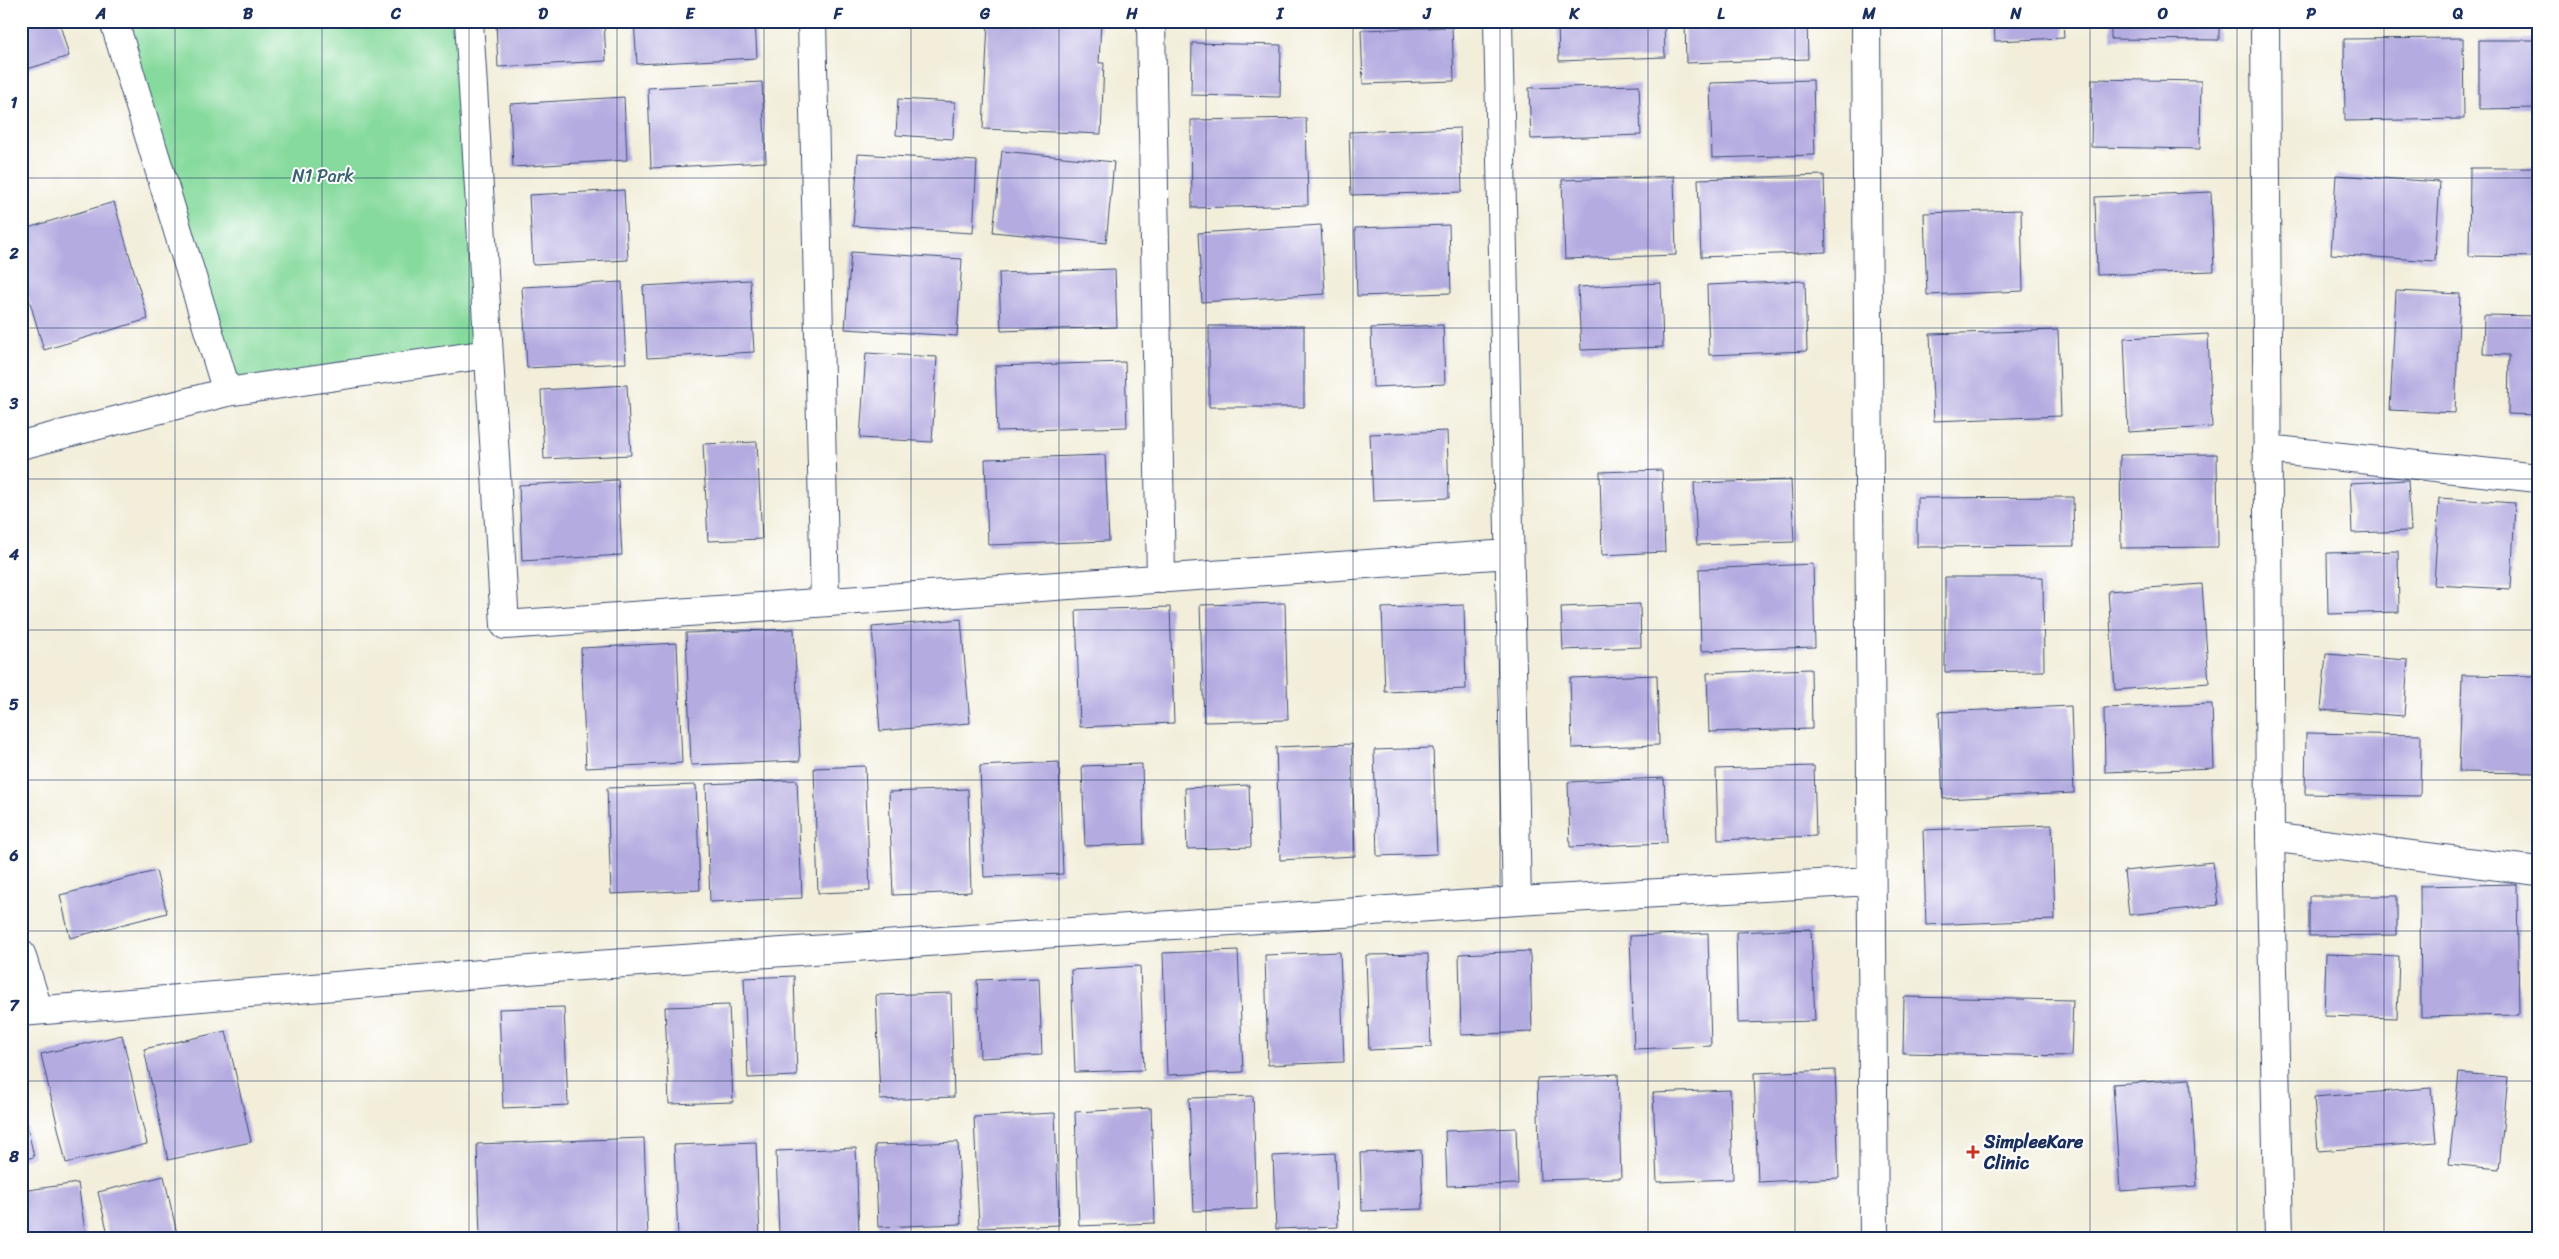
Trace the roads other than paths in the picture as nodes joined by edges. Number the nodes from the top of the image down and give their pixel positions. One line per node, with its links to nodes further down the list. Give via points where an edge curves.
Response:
1 (114, 21): 9 (street)
2 (469, 21): 8 (street)
3 (812, 21): 15 (street)
4 (1151, 21): 14 (street)
5 (1498, 21): 13 (street)
6 (1866, 21): 18 (street)
7 (2265, 21): 11 (street)
8 (488, 354): 9 (street); 15 (street, via 505,624)
9 (227, 392): 10 (street)
10 (21, 445)
11 (2267, 449): 12 (street); 16 (street)
12 (2538, 478)
13 (1509, 554): 14 (street); 19 (street)
14 (1161, 578): 15 (street)
15 (825, 602)
16 (2270, 837): 17 (street); 23 (street)
17 (2538, 871)
18 (1871, 881): 19 (street); 22 (street)
19 (1517, 901): 21 (street, via 553,968)
20 (21, 954): 21 (street)
21 (30, 1010)
22 (1874, 1238)
23 (2279, 1238)

